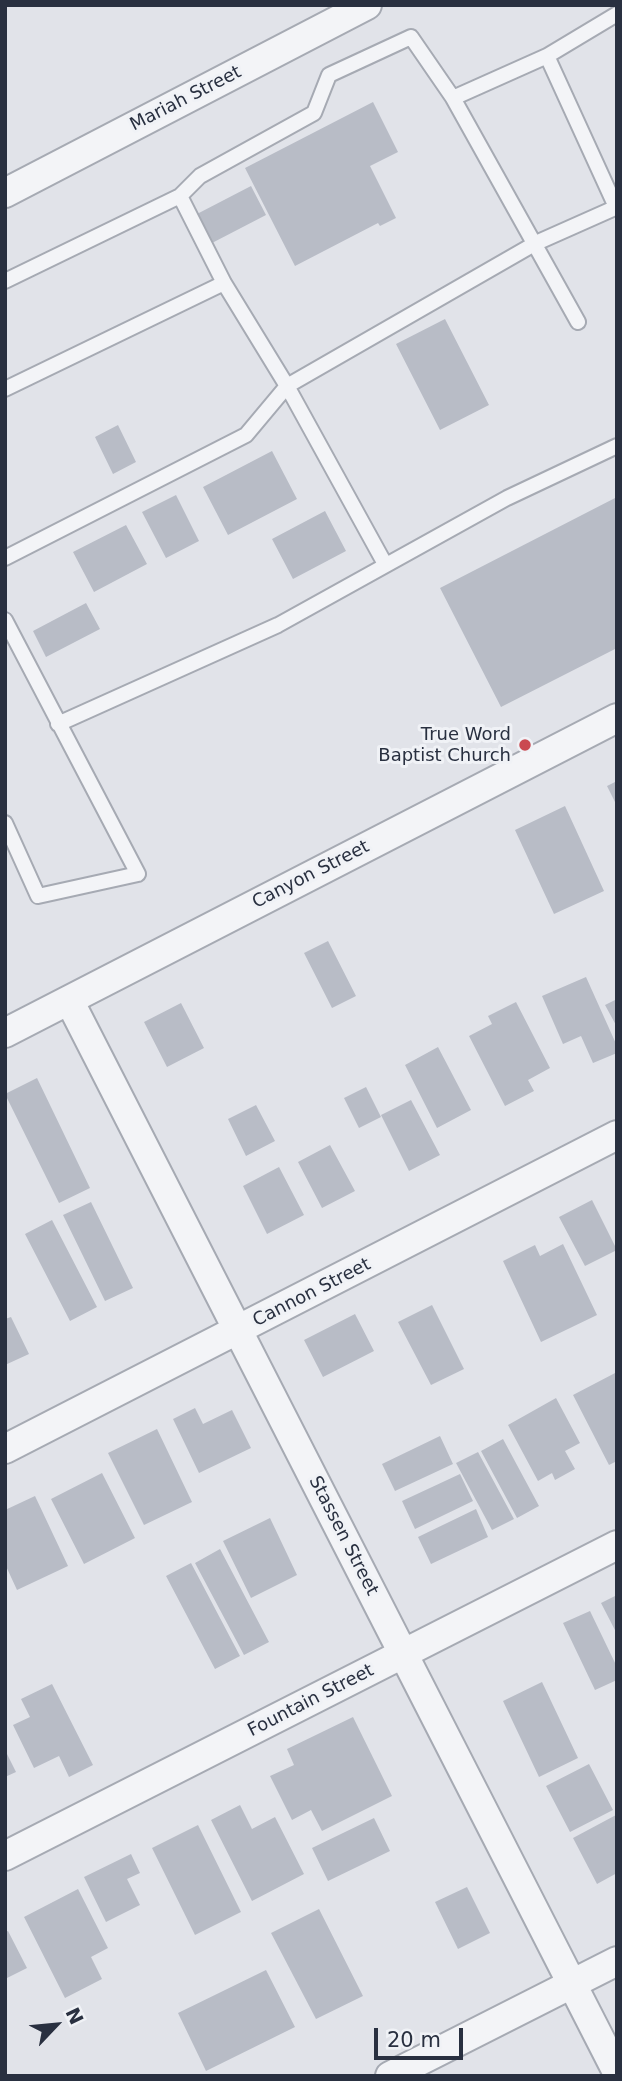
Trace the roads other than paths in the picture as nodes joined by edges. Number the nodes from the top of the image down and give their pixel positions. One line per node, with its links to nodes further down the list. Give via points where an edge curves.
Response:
1 (367, 5): 5 (street, Mariah Street)
2 (617, 14): 3 (lane)
3 (547, 56): 4 (lane); 7 (lane)
4 (453, 98): 6 (lane, via 411,37 329,75 314,113 200,176); 8 (lane)
5 (5, 193)
6 (180, 196): 9 (lane); 10 (lane)
7 (617, 207): 8 (lane)
8 (536, 243): 11 (lane); 12 (lane)
9 (5, 281)
10 (224, 283): 12 (lane); 13 (lane)
11 (578, 322)
12 (287, 386): 15 (lane, via 246,435); 16 (lane)
13 (5, 389)
14 (617, 446): 16 (lane, via 507,498)
15 (5, 558)
16 (385, 564): 19 (lane, via 278,625)
17 (5, 620): 19 (lane)
18 (617, 718): 21 (street, Canyon Street)
19 (58, 724): 20 (lane, via 138,874 38,896)
20 (5, 823)
21 (69, 1000): 22 (street, Canyon Street); 24 (street, Stassen Street)
22 (5, 1033)
23 (617, 1135): 24 (street, Cannon Street)
24 (238, 1331): 25 (street, Cannon Street); 27 (street, Stassen Street)
25 (5, 1449)
26 (617, 1545): 27 (street, Fountain Street)
27 (404, 1655): 28 (street, Fountain Street); 30 (street, Stassen Street)
28 (5, 1856)
29 (617, 1961): 30 (street)
30 (572, 1984): 31 (street, Stassen Street); 32 (street)
31 (617, 2072)
32 (390, 2076)

